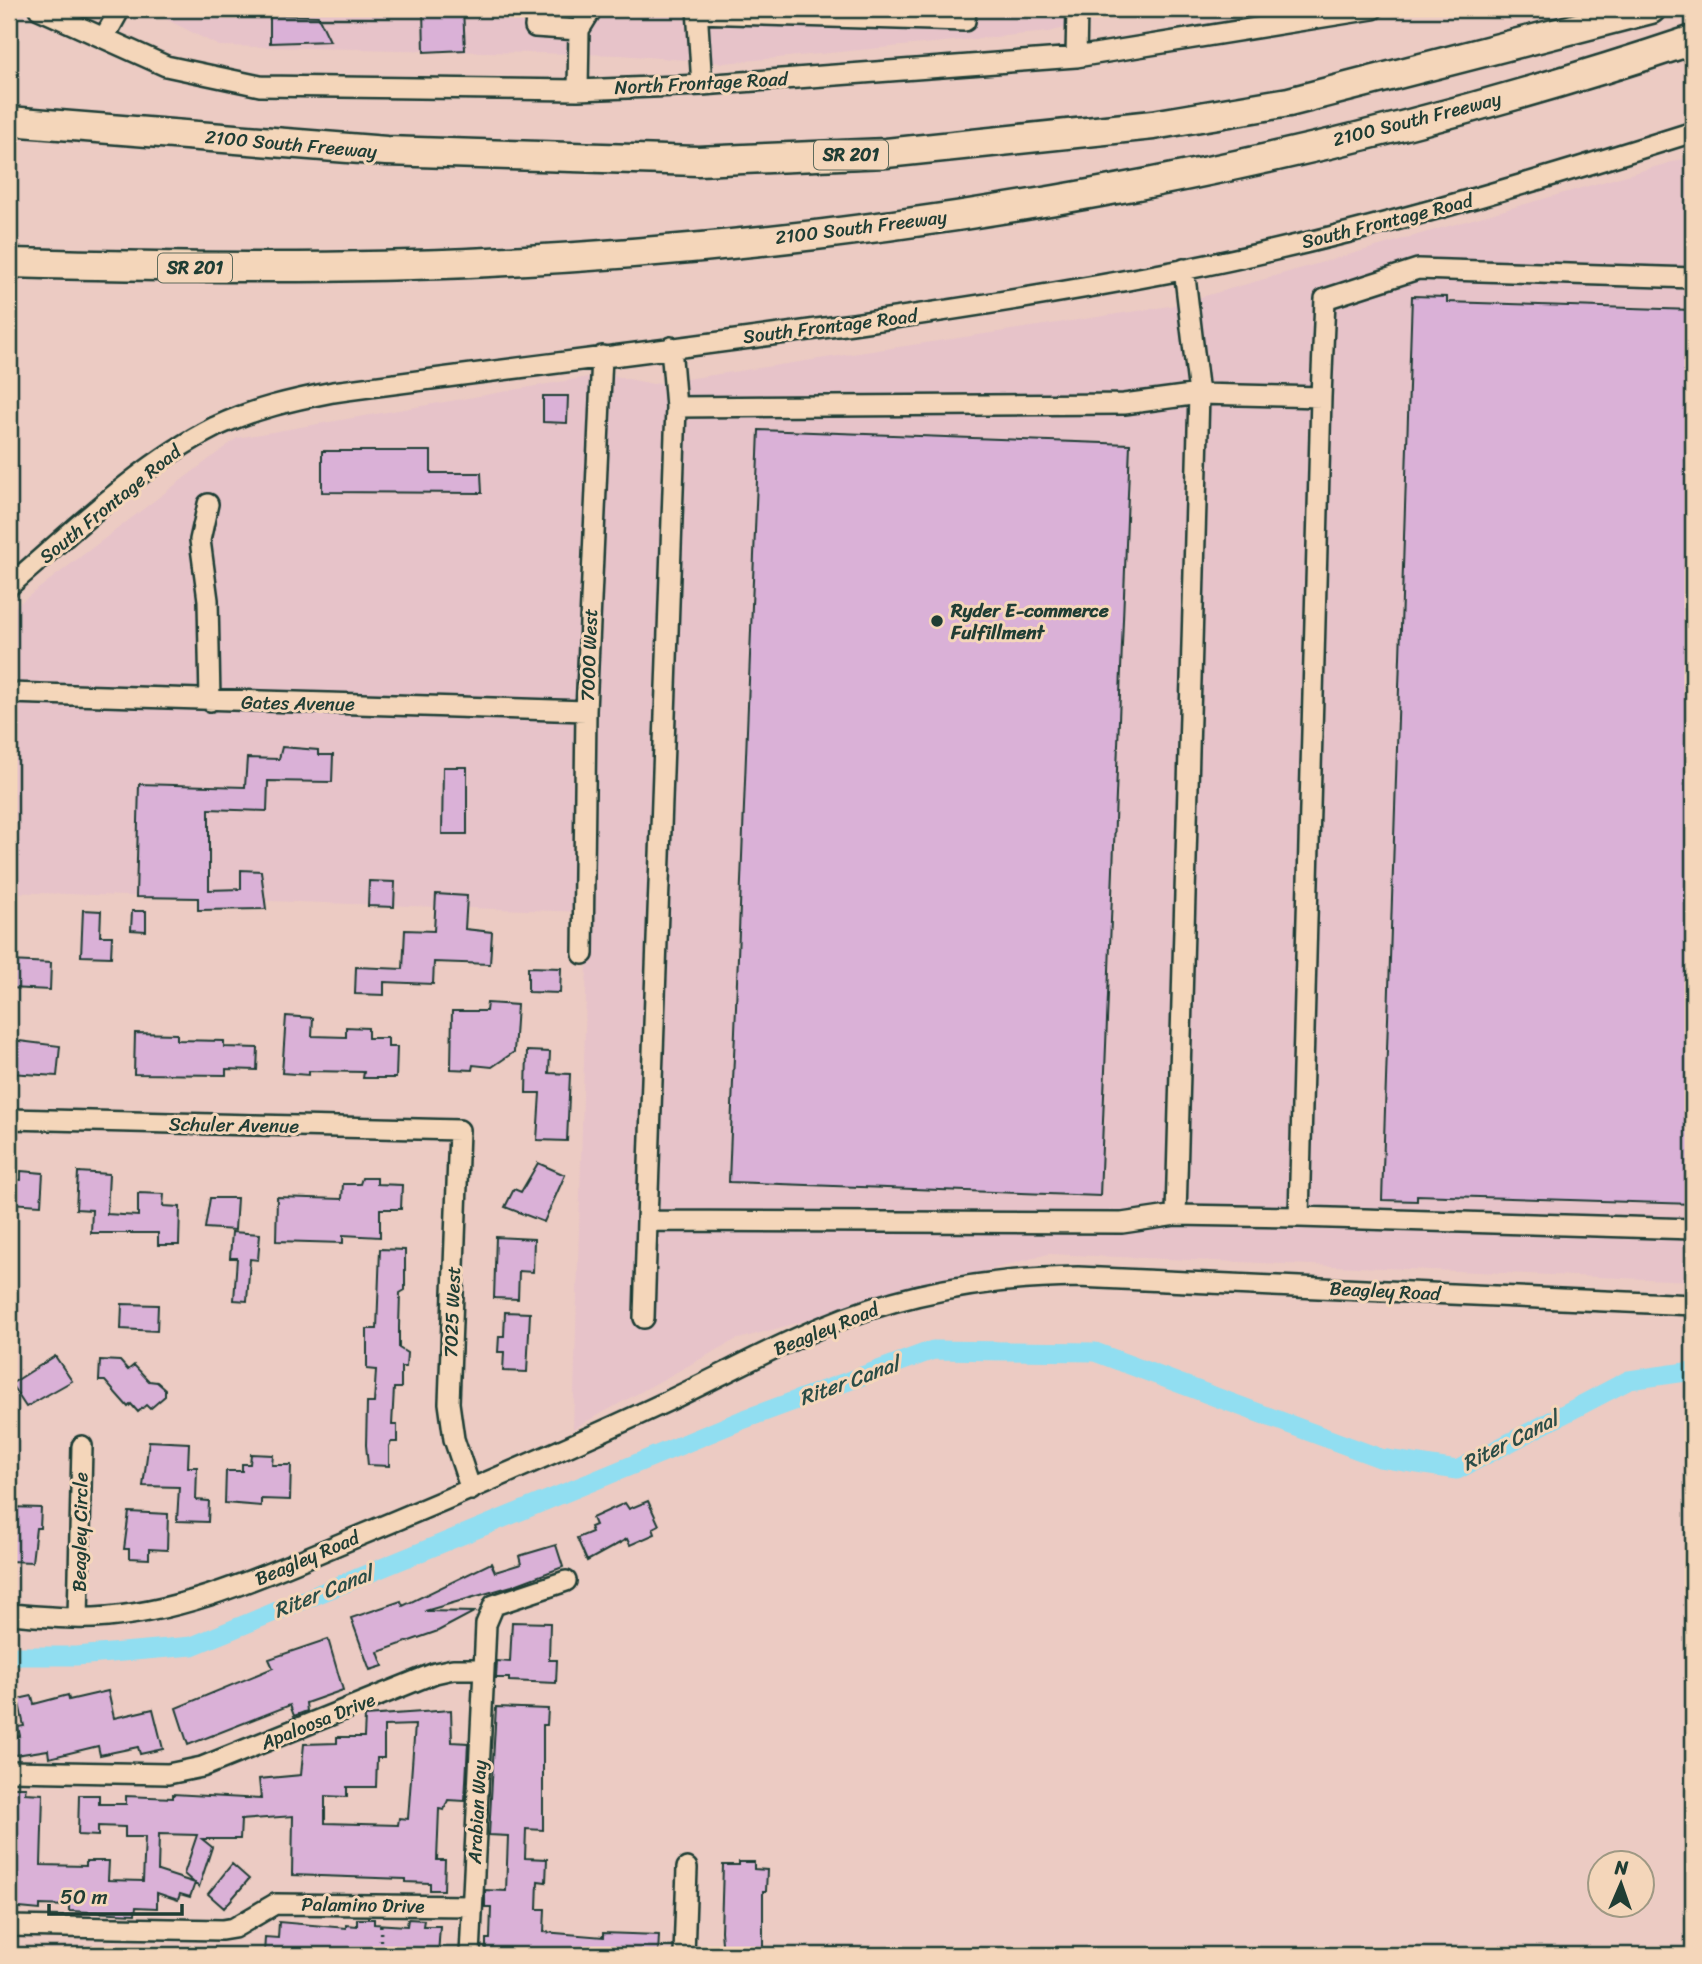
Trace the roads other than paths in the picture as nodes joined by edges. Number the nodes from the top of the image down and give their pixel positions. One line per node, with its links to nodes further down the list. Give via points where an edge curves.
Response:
1 (39, 9): 11 (street, North Frontage Road)
2 (120, 9): 11 (street)
3 (537, 9): 10 (street, via 535,27)
4 (592, 9): 10 (street)
5 (966, 9): 9 (street, via 965,21)
6 (1077, 9): 13 (street)
7 (1651, 9): 16 (highway, 2100 South Freeway / SR 201, via 1289,102 1153,125 886,153 698,161 386,151)
8 (1366, 10): 13 (street, North Frontage Road)
9 (697, 11): 14 (street)
10 (579, 30): 15 (street)
11 (104, 38): 15 (street, North Frontage Road, via 166,66 260,86)
12 (1693, 40): 18 (highway, 2100 South Freeway / SR 201, via 1423,119 1212,169 878,225 695,248 490,262 210,268)
13 (1076, 57): 14 (street, North Frontage Road)
14 (702, 85): 15 (street, North Frontage Road)
15 (578, 90)
16 (9, 121)
17 (1693, 132): 19 (street, South Frontage Road, via 1393,222)
18 (9, 263)
19 (1184, 269): 21 (street, South Frontage Road, via 944,312); 23 (street)
20 (1693, 278): 24 (street, via 1418,269 1325,299)
21 (671, 347): 22 (street, South Frontage Road); 25 (street)
22 (601, 356): 27 (street, South Frontage Road, via 332,392 251,412 159,460); 30 (street, 7000 West)
23 (1199, 394): 24 (street); 25 (street, via 1125,404); 34 (street)
24 (1321, 397): 35 (street)
25 (676, 407): 36 (street)
26 (208, 504): 29 (street, via 200,540 208,600)
27 (9, 586)
28 (9, 693): 29 (street, Gates Avenue)
29 (210, 701): 30 (street, Gates Avenue)
30 (586, 710): 31 (street, 7000 West)
31 (583, 954)
32 (9, 1119): 33 (street, Schuler Avenue)
33 (459, 1130): 41 (street, 7025 West, via 449,1403 454,1439)
34 (1175, 1215): 35 (street); 36 (street, via 1122,1223)
35 (1299, 1217): 37 (street)
36 (647, 1221): 39 (street)
37 (1693, 1229)
38 (1693, 1305): 41 (street, Beagley Road, via 1098,1278 983,1283 895,1301 821,1327)
39 (644, 1318)
40 (82, 1446): 44 (street, Beagley Circle)
41 (471, 1490): 44 (street, Beagley Road, via 206,1598 150,1611)
42 (566, 1581): 45 (street, via 494,1605 486,1624)
43 (9, 1614): 44 (street, Beagley Road)
44 (78, 1618)
45 (484, 1669): 46 (street, Apaloosa Drive, via 435,1673 185,1772); 48 (street, Arabian Way)
46 (9, 1771)
47 (687, 1868): 51 (street)
48 (472, 1906): 49 (street, Palamino Drive, via 275,1904 222,1930); 50 (street, Arabian Way)
49 (9, 1926)
50 (470, 1955)
51 (684, 1955)

